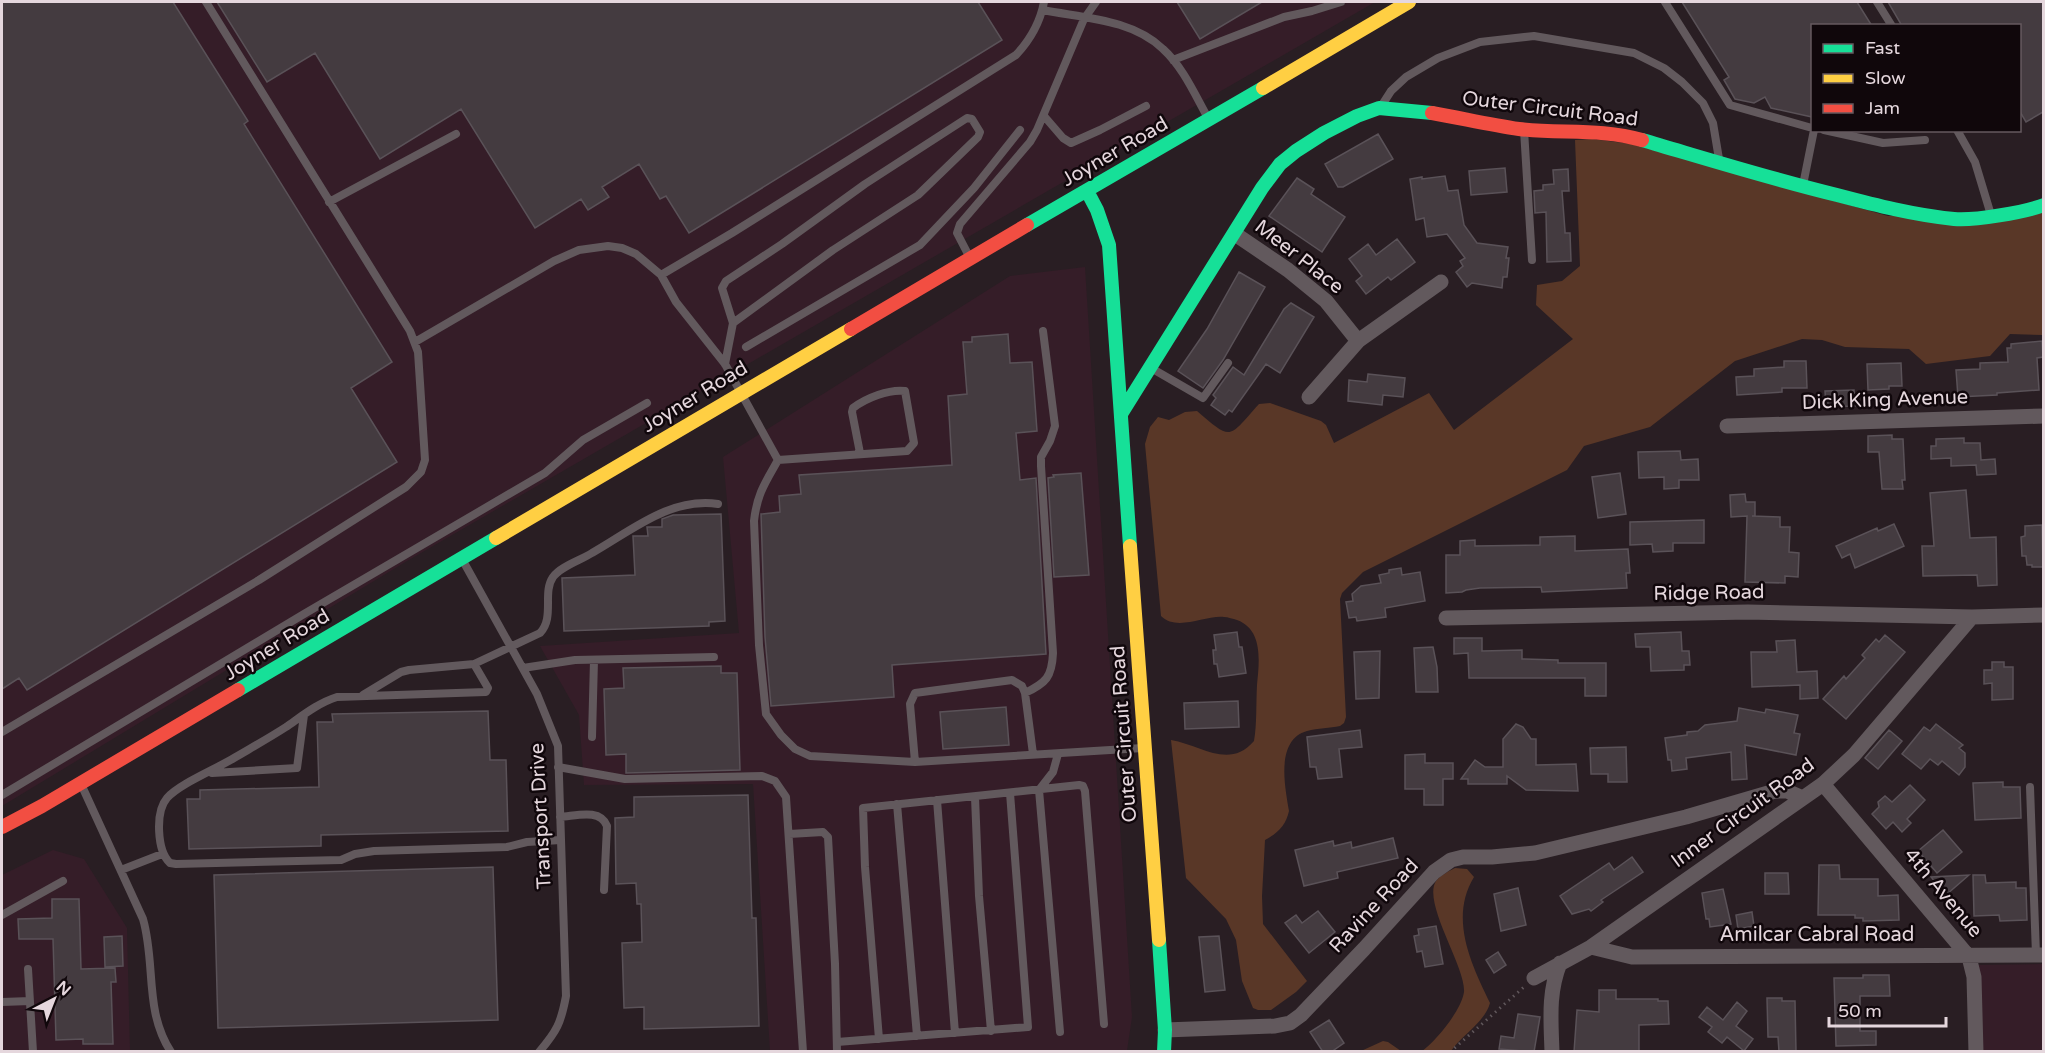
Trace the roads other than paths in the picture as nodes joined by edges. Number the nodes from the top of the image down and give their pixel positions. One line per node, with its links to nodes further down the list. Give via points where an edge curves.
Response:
1 (206, 2): 26 (lane)
2 (1096, 2): 8 (lane)
3 (1341, 2): 10 (lane, via 1284,16)
4 (1409, 2): 14 (street, Joyner Road)
5 (1665, 2): 15 (lane, via 1730,105)
6 (1877, 2): 9 (lane)
7 (1043, 6): 8 (lane); 32 (lane, via 1033,34 1016,55)
8 (1084, 19): 10 (lane, via 1138,31); 13 (lane)
9 (1891, 24)
10 (1173, 60): 14 (lane)
11 (1146, 106): 13 (lane, via 1071,143)
12 (1379, 108): 16 (street, Outer Circuit Road); 23 (lane, via 1406,77 1438,58 1480,42 1534,36 1634,53 1664,68 1703,103 1713,123); 29 (street, Outer Circuit Road, via 1324,133 1280,164)
13 (1044, 116): 30 (lane, via 1030,142 960,224 957,233)
14 (1208, 120): 25 (street, Joyner Road)
15 (1811, 128)
16 (1524, 129): 23 (street, Outer Circuit Road, via 1625,135); 31 (lane)
17 (1020, 130): 38 (lane, via 974,188 920,245)
18 (1812, 132): 24 (lane)
19 (1833, 132): 22 (lane, via 1883,143)
20 (1958, 132): 28 (lane, via 1975,162)
21 (456, 134): 26 (lane)
22 (1925, 140)
23 (1719, 164): 24 (street, Outer Circuit Road)
24 (1803, 187): 28 (street, Outer Circuit Road, via 1956,219)
25 (1087, 191): 30 (street, Joyner Road); 45 (street, Outer Circuit Road, via 1109,245)
26 (329, 202): 37 (lane)
27 (2043, 205): 28 (street, Outer Circuit Road, via 2029,211)
28 (1991, 215)
29 (1235, 234): 36 (street, Meer Place, via 1326,301); 41 (street, Outer Circuit Road)
30 (970, 259): 42 (street, Joyner Road)
31 (1532, 260)
32 (661, 275): 37 (lane, via 636,254 622,248 579,250 501,290); 40 (lane, via 676,302)
33 (1441, 282): 36 (street)
34 (733, 323): 34 (lane, via 722,288 726,281 865,184 967,118 972,119 980,132 978,137 918,195 833,250); 40 (lane)
35 (1043, 331): 60 (lane, via 1055,426 1041,457 1053,666 1040,686)
36 (1358, 341): 43 (street)
37 (415, 342): 63 (lane, via 424,460 421,472 406,487 259,580)
38 (746, 347)
39 (1228, 363): 41 (lane, via 1203,398)
40 (725, 364): 42 (lane)
41 (1149, 368): 45 (street, Outer Circuit Road)
42 (741, 393): 49 (lane); 51 (street, Joyner Road)
43 (1309, 397)
44 (647, 403): 76 (lane, via 583,440 545,473)
45 (1120, 414): 65 (street, Outer Circuit Road)
46 (2043, 416): 47 (street, Dick King Avenue)
47 (1727, 426)
48 (860, 453): 48 (lane, via 853,408 876,396 905,392 912,448); 49 (lane)
49 (778, 460): 68 (lane, via 756,501 754,521 766,714 795,749 810,756)
50 (718, 504): 55 (lane, via 690,503 674,508 636,525 558,572 550,585 547,624 540,633)
51 (462, 558): 55 (lane, Transport Drive); 71 (street, Joyner Road)
52 (2043, 615): 53 (street)
53 (1972, 617): 54 (street, Ridge Road, via 1748,612); 72 (street, Inner Circuit Road, via 1854,755)
54 (1446, 618)
55 (512, 648): 58 (lane); 59 (lane, Transport Drive)
56 (714, 657): 57 (lane)
57 (594, 660): 59 (lane); 64 (lane)
58 (474, 664): 61 (lane, via 401,672); 61 (lane, via 486,684 486,692)
59 (523, 668): 69 (lane, Transport Drive, via 558,746)
60 (1025, 693): 66 (lane); 68 (lane, via 1019,682 1012,680 915,693 910,704)
61 (361, 696): 62 (lane, via 337,697)
62 (304, 715): 70 (lane); 70 (lane, via 297,768)
63 (2, 732)
64 (592, 737)
65 (1144, 748): 67 (lane); 99 (street, Outer Circuit Road)
66 (1033, 754): 67 (lane); 68 (lane)
67 (1058, 754): 74 (lane, via 1053,772)
68 (915, 762)
69 (558, 767): 81 (lane, Transport Drive); 83 (lane, via 625,779 769,777 780,785 786,797)
70 (208, 773): 85 (lane, via 166,799 159,830)
71 (81, 783): 82 (street, Joyner Road); 86 (lane)
72 (1823, 784): 78 (street, Inner Circuit Road); 92 (street, 4th Avenue)
73 (2030, 787): 91 (lane)
74 (1039, 790): 75 (lane); 98 (lane, via 1079,784 1085,789); 101 (lane)
75 (1010, 793): 77 (lane); 100 (lane, via 1029,1025 1026,1029)
76 (2, 795)
77 (975, 797): 79 (lane); 100 (lane)
78 (1803, 798): 90 (street, Inner Circuit Road); 99 (street, Ravine Road, via 1775,791 1535,853 1451,860 1434,872 1290,1023)
79 (937, 800): 80 (lane); 102 (lane)
80 (897, 804): 103 (lane); 104 (lane, via 862,810)
81 (560, 817): 84 (lane, Transport Drive); 88 (lane, via 599,815 605,820)
82 (2, 827)
83 (789, 834): 105 (lane, via 823,832 828,837); 109 (lane)
84 (561, 840): 85 (lane, via 507,847 374,851 341,860 176,864); 108 (lane, Transport Drive, via 566,996 562,1018)
85 (162, 854): 86 (lane)
86 (121, 870): 107 (lane, via 144,919 154,1017)
87 (63, 881): 89 (lane)
88 (604, 890)
89 (2, 915)
90 (1591, 946): 92 (street, Amilcar Cabral Road, via 1632,957); 93 (street, Inner Circuit Road)
91 (2040, 955): 92 (street, Amilcar Cabral Road)
92 (1968, 957): 113 (street, 4th Avenue, via 1974,977)
93 (1560, 963): 95 (street, Inner Circuit Road); 112 (street, via 1550,999)
94 (28, 969): 96 (lane)
95 (1534, 978)
96 (30, 1001): 97 (lane); 106 (lane)
97 (2, 1002)
98 (1104, 1024)
99 (1165, 1030): 111 (street, Outer Circuit Road)
100 (991, 1031): 102 (lane)
101 (1060, 1032)
102 (955, 1033): 103 (lane)
103 (917, 1036): 104 (lane)
104 (879, 1039): 105 (lane)
105 (837, 1042): 110 (lane)
106 (33, 1052)
107 (171, 1052)
108 (538, 1052)
109 (803, 1052)
110 (837, 1052)
111 (1164, 1052)
112 (1552, 1052)
113 (1976, 1052)

